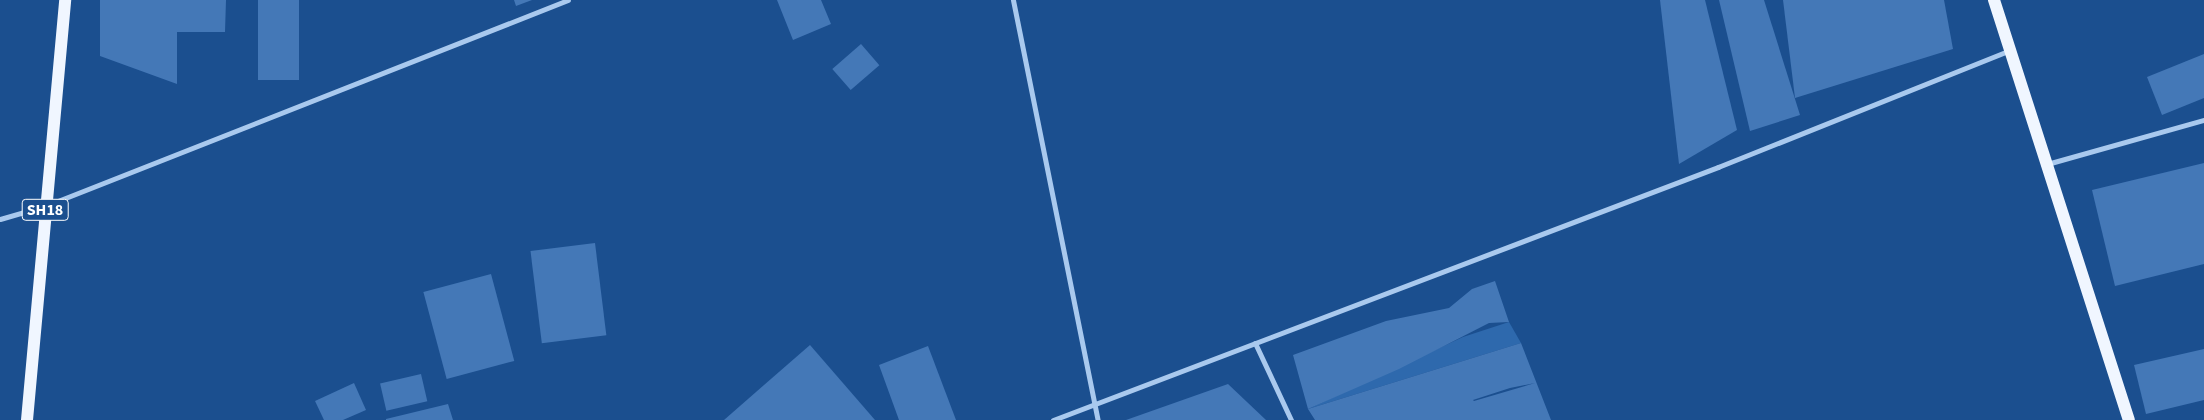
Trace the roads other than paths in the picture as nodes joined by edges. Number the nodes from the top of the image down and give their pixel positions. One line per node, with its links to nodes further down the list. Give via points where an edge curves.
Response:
1 (66, 0): 8 (main road, SH18)
2 (568, 0): 8 (street)
3 (1013, 0): 11 (street)
4 (1994, 0): 5 (main road)
5 (2010, 50): 7 (main road); 10 (street, via 1718,167)
6 (2204, 120): 7 (street)
7 (2047, 164): 16 (main road)
8 (45, 206): 9 (street); 12 (main road, SH18)
9 (0, 219)
10 (1255, 343): 11 (street); 15 (street)
11 (1095, 404): 13 (street); 14 (street)
12 (27, 420)
13 (1053, 420)
14 (1098, 420)
15 (1291, 420)
16 (2129, 420)

